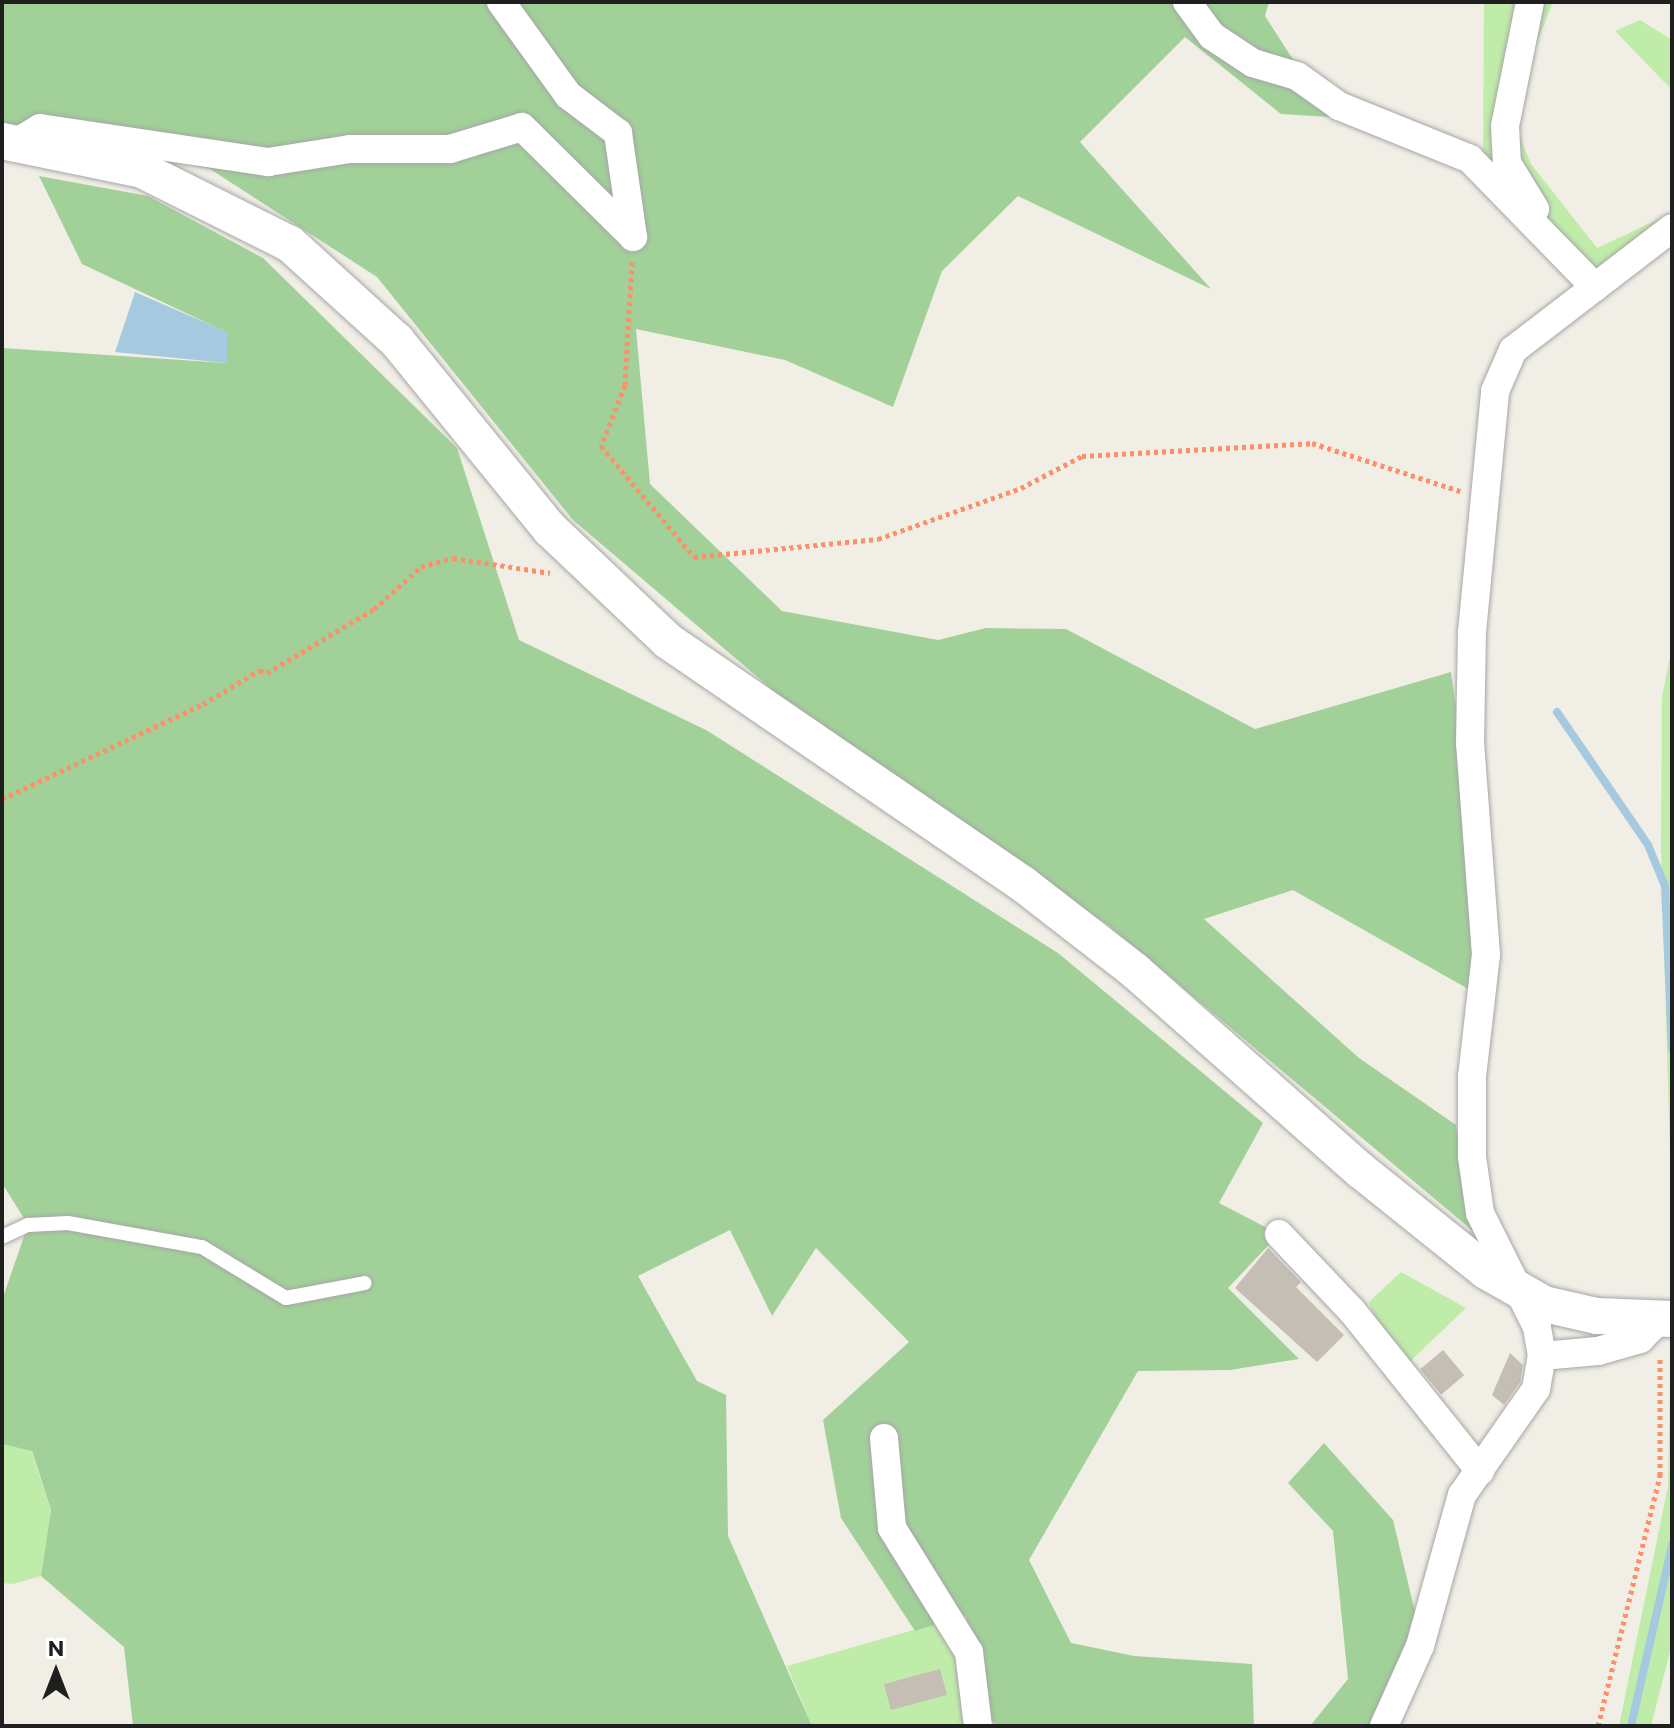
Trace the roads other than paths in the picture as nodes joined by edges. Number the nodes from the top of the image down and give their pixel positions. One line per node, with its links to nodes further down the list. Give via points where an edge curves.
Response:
1 (501, 2): 4 (street, via 568,95 618,133 633,237 522,127 450,149 361,148 268,162 40,128)
2 (1187, 2): 6 (street, via 1212,36 1253,63 1297,76 1339,106 1470,159)
3 (1530, 2): 6 (street, via 1505,126 1507,163)
4 (10, 141): 11 (street, via 142,170 290,244 397,341 550,529 668,641 1023,884 1135,971 1429,1228)
5 (1672, 228): 7 (street)
6 (1560, 251): 7 (street)
7 (1595, 287): 11 (street, via 1513,350 1495,391 1472,632 1470,744 1486,955 1472,1077 1472,1157 1480,1213)
8 (1279, 1234): 15 (street, via 1352,1311)
9 (2, 1237): 10 (lane, via 28,1225 68,1223 202,1247 286,1298)
10 (365, 1283)
11 (1521, 1294): 12 (street, via 1597,1316); 13 (street, via 1537,1327)
12 (1666, 1320): 13 (street, via 1640,1339 1598,1351)
13 (1542, 1356): 15 (street, via 1536,1389)
14 (884, 1438): 16 (street, via 892,1528 969,1652)
15 (1480, 1471): 17 (street, via 1462,1495 1420,1646)
16 (978, 1726)
17 (1384, 1726)

